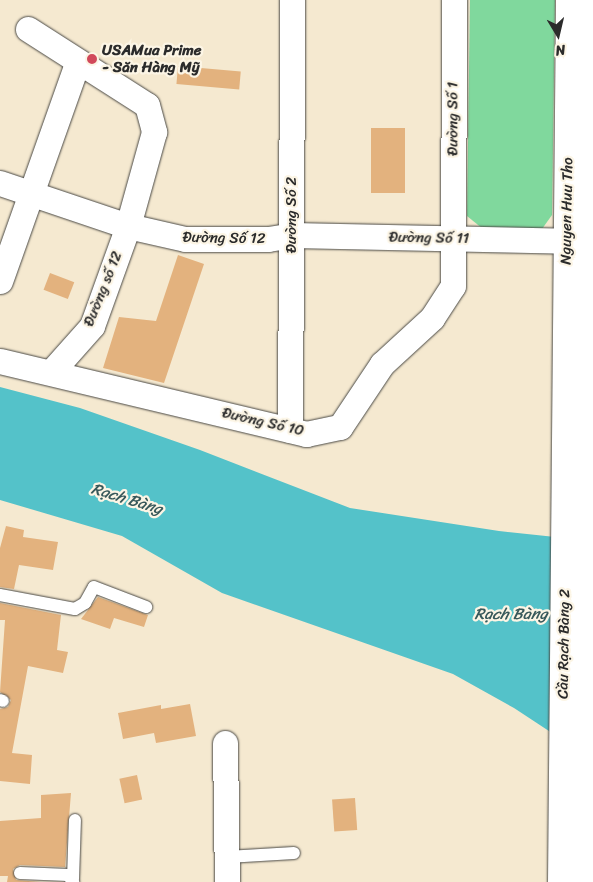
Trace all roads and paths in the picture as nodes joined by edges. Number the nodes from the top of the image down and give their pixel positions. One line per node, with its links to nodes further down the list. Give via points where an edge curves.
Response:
1 (292, 0): 10 (street, Đường Số 2)
2 (454, 0): 11 (street, Đường Số 1)
3 (570, 0): 12 (main road, Nguyen Huu Tho)
4 (592, 0): 16 (main road)
5 (28, 29): 6 (street, Đường số 12)
6 (77, 63): 8 (street); 9 (street, Đường số 12, via 147,105 154,132)
7 (0, 183): 8 (street)
8 (33, 193): 9 (street); 13 (street)
9 (128, 226): 10 (street, Đường Số 12, via 185,239 268,239); 15 (street, Đường số 12, via 92,326)
10 (292, 235): 11 (street, Đường Số 11); 17 (street, Đường Số 2)
11 (452, 239): 12 (street, Đường Số 11); 17 (street, Đường Số 10, via 453,286 432,318 382,364 340,427 306,434)
12 (567, 240): 16 (main road, Nguyen Huu Tho)
13 (0, 281)
14 (0, 361): 15 (street)
15 (52, 371): 17 (street, Đường Số 10)
16 (578, 422): 25 (main road, Cầu Rạch Bàng 2); 26 (main road, Cầu Rạch Bàng 2)
17 (290, 430)
18 (0, 595): 19 (lane, via 75,609 85,603 94,587)
19 (146, 606)
20 (226, 743): 23 (street)
21 (75, 820): 27 (lane)
22 (294, 853): 23 (lane)
23 (227, 857): 28 (street)
24 (20, 873): 27 (lane, via 68,875)
25 (562, 874)
26 (589, 874)
27 (73, 880)
28 (227, 882)

